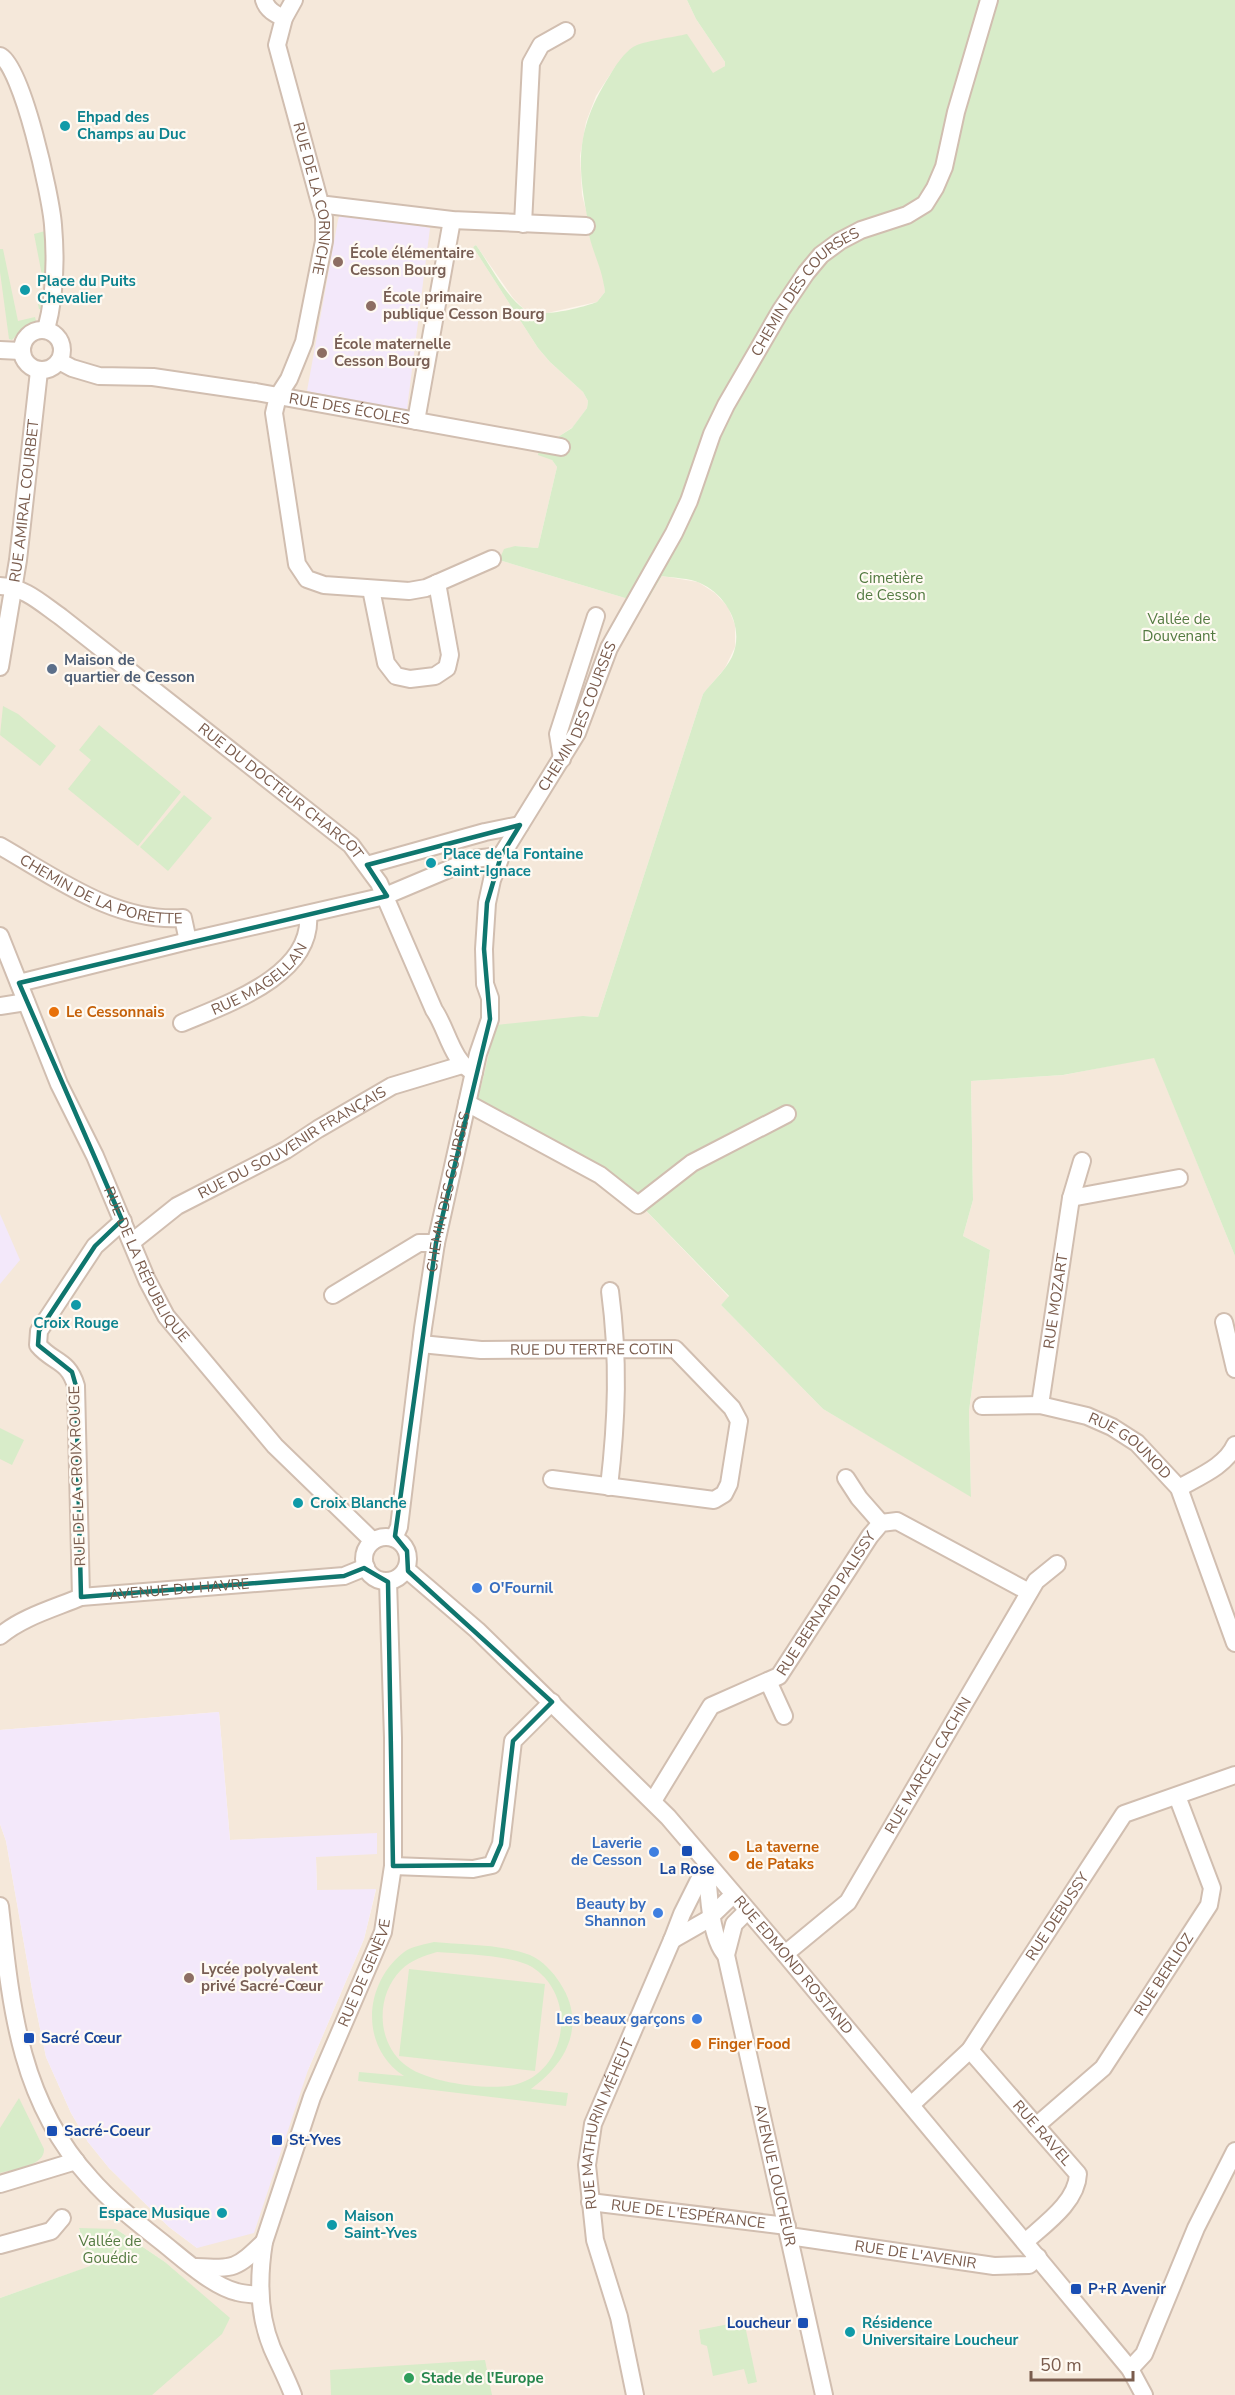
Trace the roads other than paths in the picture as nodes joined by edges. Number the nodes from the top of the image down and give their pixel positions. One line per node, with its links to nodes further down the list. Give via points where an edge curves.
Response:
1 (264, 0): 4 (street, via 266,6)
2 (294, 0): 4 (street, RUE DE LA CORNICHE)
3 (989, 0): 25 (street, CHEMIN DES COURSES, via 936,188 925,204 907,215 840,240 821,255 781,310 726,405 689,501 609,648 577,733)
4 (284, 18): 7 (street, RUE DE LA CORNICHE, via 277,45)
5 (566, 31): 9 (street, via 541,45 531,63)
6 (0, 56): 11 (street, via 6,58 13,71 29,117 53,223 54,277)
7 (321, 207): 8 (street); 16 (street, RUE DE LA CORNICHE, via 324,242 304,342)
8 (452, 220): 9 (street); 17 (street, RUE DES ÉCOLES)
9 (523, 224): 10 (street)
10 (586, 226)
11 (46, 330): 13 (street, via 28,335); 14 (street, via 60,342)
12 (0, 350): 13 (street)
13 (21, 351): 15 (street, via 29,366)
14 (59, 361): 15 (street, via 50,369); 16 (street, RUE DES ÉCOLES, via 99,376 153,377)
15 (39, 371): 21 (street, RUE AMIRAL COURBET)
16 (278, 396): 17 (street, RUE DES ÉCOLES); 22 (street, via 274,413 297,564 307,579 324,585)
17 (416, 421): 18 (street)
18 (561, 447)
19 (492, 559): 20 (street)
20 (437, 583): 22 (street, via 409,591); 22 (street, via 450,655 447,668 435,676 410,679 396,676 386,663)
21 (7, 586): 24 (street, RUE AMIRAL COURBET); 29 (street, RUE DU DOCTEUR CHARCOT, via 61,617 351,845)
22 (371, 588)
23 (596, 616): 25 (street, via 558,734)
24 (0, 667)
25 (562, 759): 26 (street, CHEMIN DES COURSES)
26 (520, 825): 28 (street, CHEMIN DES COURSES); 29 (street)
27 (0, 846): 33 (street, CHEMIN DE LA PORETTE, via 103,903 147,917 183,918)
28 (501, 856): 30 (street, via 473,859); 39 (street, CHEMIN DES COURSES, via 486,914 484,961 490,1019)
29 (367, 865): 30 (street, RUE DU DOCTEUR CHARCOT)
30 (386, 896): 31 (street); 39 (street, RUE DU DOCTEUR CHARCOT, via 434,1010)
31 (308, 914): 33 (street); 38 (street, RUE MAGELLAN, via 305,941 273,979 249,994)
32 (0, 936): 34 (street, RUE DE LA RÉPUBLIQUE)
33 (188, 941): 35 (street)
34 (6, 967): 35 (street, RUE DE LA RÉPUBLIQUE)
35 (19, 983): 36 (street, RUE DE LA RÉPUBLIQUE)
36 (26, 1002): 37 (street); 45 (street, RUE DE LA RÉPUBLIQUE)
37 (0, 1006)
38 (182, 1023)
39 (468, 1068): 40 (street, CHEMIN DES COURSES); 46 (street, RUE DU SOUVENIR FRANÇAIS, via 392,1086 286,1150 177,1206)
40 (467, 1103): 41 (street, via 600,1175 638,1205 692,1162); 47 (street, CHEMIN DES COURSES)
41 (787, 1114)
42 (1082, 1161): 44 (street, RUE MOZART)
43 (1179, 1178): 44 (street)
44 (1071, 1198): 54 (street, RUE MOZART)
45 (123, 1221): 46 (street, RUE DE LA RÉPUBLIQUE); 69 (street, RUE DE LA CROIX ROUGE, via 95,1246 39,1331 38,1345 72,1372 76,1386)
46 (132, 1242): 63 (street, RUE DE LA RÉPUBLIQUE, via 166,1316 183,1338 275,1446)
47 (436, 1243): 49 (street, via 419,1243); 51 (street, CHEMIN DES COURSES)
48 (610, 1291): 52 (street)
49 (333, 1295)
50 (1224, 1322): 53 (street)
51 (421, 1344): 52 (street, RUE DU TERTRE COTIN, via 481,1350); 62 (street, CHEMIN DES COURSES, via 399,1527)
52 (616, 1348): 59 (street, via 616,1430); 59 (street, RUE DU TERTRE COTIN, via 675,1349 732,1408 739,1421 729,1484 724,1494 714,1500)
53 (1235, 1369)
54 (1040, 1405): 55 (street, RUE GOUNOD); 60 (street, RUE GOUNOD, via 1087,1416 1112,1427 1137,1443)
55 (982, 1406)
56 (1235, 1445): 60 (street, via 1215,1467)
57 (846, 1478): 61 (street, RUE BERNARD PALISSY)
58 (552, 1479): 59 (street)
59 (609, 1487)
60 (1179, 1488): 71 (street, RUE GOUNOD)
61 (881, 1523): 68 (street, RUE BERNARD PALISSY, via 897,1521); 72 (street, RUE BERNARD PALISSY, via 779,1676)
62 (394, 1538): 63 (street); 66 (street, via 407,1551)
63 (373, 1541): 65 (street, via 364,1556)
64 (1057, 1564): 68 (street, RUE MARCEL CACHIN)
65 (366, 1567): 67 (street, via 372,1576); 69 (street, AVENUE DU HAVRE, via 344,1576)
66 (406, 1569): 67 (street); 73 (street, RUE EDMOND ROSTAND)
67 (388, 1581): 79 (street, RUE DE GENÈVE)
68 (1029, 1592): 85 (street, RUE MARCEL CACHIN, via 848,1902)
69 (81, 1597): 70 (street, AVENUE DU HAVRE)
70 (2, 1630)
71 (1235, 1642)
72 (768, 1681): 74 (street, RUE BERNARD PALISSY); 77 (street, RUE BERNARD PALISSY, via 711,1706)
73 (552, 1702): 77 (street, RUE EDMOND ROSTAND); 79 (street, via 513,1741 501,1844 492,1865 473,1869)
74 (784, 1716)
75 (1235, 1775): 76 (street, RUE DEBUSSY)
76 (1177, 1796): 88 (street, RUE DEBUSSY, via 1124,1814); 90 (street, RUE BERLIOZ, via 1212,1888 1209,1905 1103,2068)
77 (653, 1801): 78 (street, RUE EDMOND ROSTAND)
78 (707, 1864): 80 (street, RUE EDMOND ROSTAND); 83 (street, AVENUE LOUCHEUR); 84 (street, RUE MATHURIN MÉHEUT)
79 (393, 1866): 97 (street, RUE DE GENÈVE, via 383,1932 312,2097)
80 (733, 1895): 82 (street, RUE EDMOND ROSTAND); 83 (street)
81 (0, 1908): 86 (street)
82 (747, 1911): 85 (street, RUE EDMOND ROSTAND); 87 (street, AVENUE LOUCHEUR, via 734,1924)
83 (713, 1915): 84 (street); 87 (street, AVENUE LOUCHEUR, via 719,1947)
84 (672, 1940): 94 (street, RUE MATHURIN MÉHEUT, via 593,2124 587,2165)
85 (785, 1954): 89 (street, RUE EDMOND ROSTAND)
86 (3, 1955): 92 (street, via 28,2073 54,2130)
87 (726, 1955): 96 (street, AVENUE LOUCHEUR)
88 (970, 2050): 89 (street, RUE DEBUSSY); 90 (street, RUE RAVEL)
89 (911, 2105): 98 (street, RUE EDMOND ROSTAND)
90 (1036, 2126): 98 (street, RUE RAVEL, via 1078,2174 1078,2187 1061,2209)
91 (1235, 2151): 103 (street, via 1196,2228 1144,2354)
92 (76, 2161): 93 (street); 101 (street, via 107,2196)
93 (0, 2184)
94 (590, 2202): 96 (street, RUE DE L'ESPÉRANCE); 105 (street, RUE MATHURIN MÉHEUT, via 597,2246 619,2317)
95 (62, 2218): 99 (street, via 51,2231)
96 (788, 2231): 100 (street, RUE DE L'AVENIR, via 994,2266 1029,2265); 106 (street, AVENUE LOUCHEUR)
97 (264, 2242): 101 (street, via 241,2264); 102 (street, RUE DE GENÈVE)
98 (1025, 2242): 100 (street, RUE EDMOND ROSTAND)
99 (0, 2245)
100 (1038, 2258): 103 (street, RUE EDMOND ROSTAND)
101 (192, 2267): 102 (street, via 231,2290)
102 (259, 2295): 104 (street, RUE DE GENÈVE, via 272,2348)
103 (1130, 2369): 107 (street, RUE EDMOND ROSTAND)
104 (293, 2395)
105 (635, 2395)
106 (824, 2395)
107 (1144, 2395)

